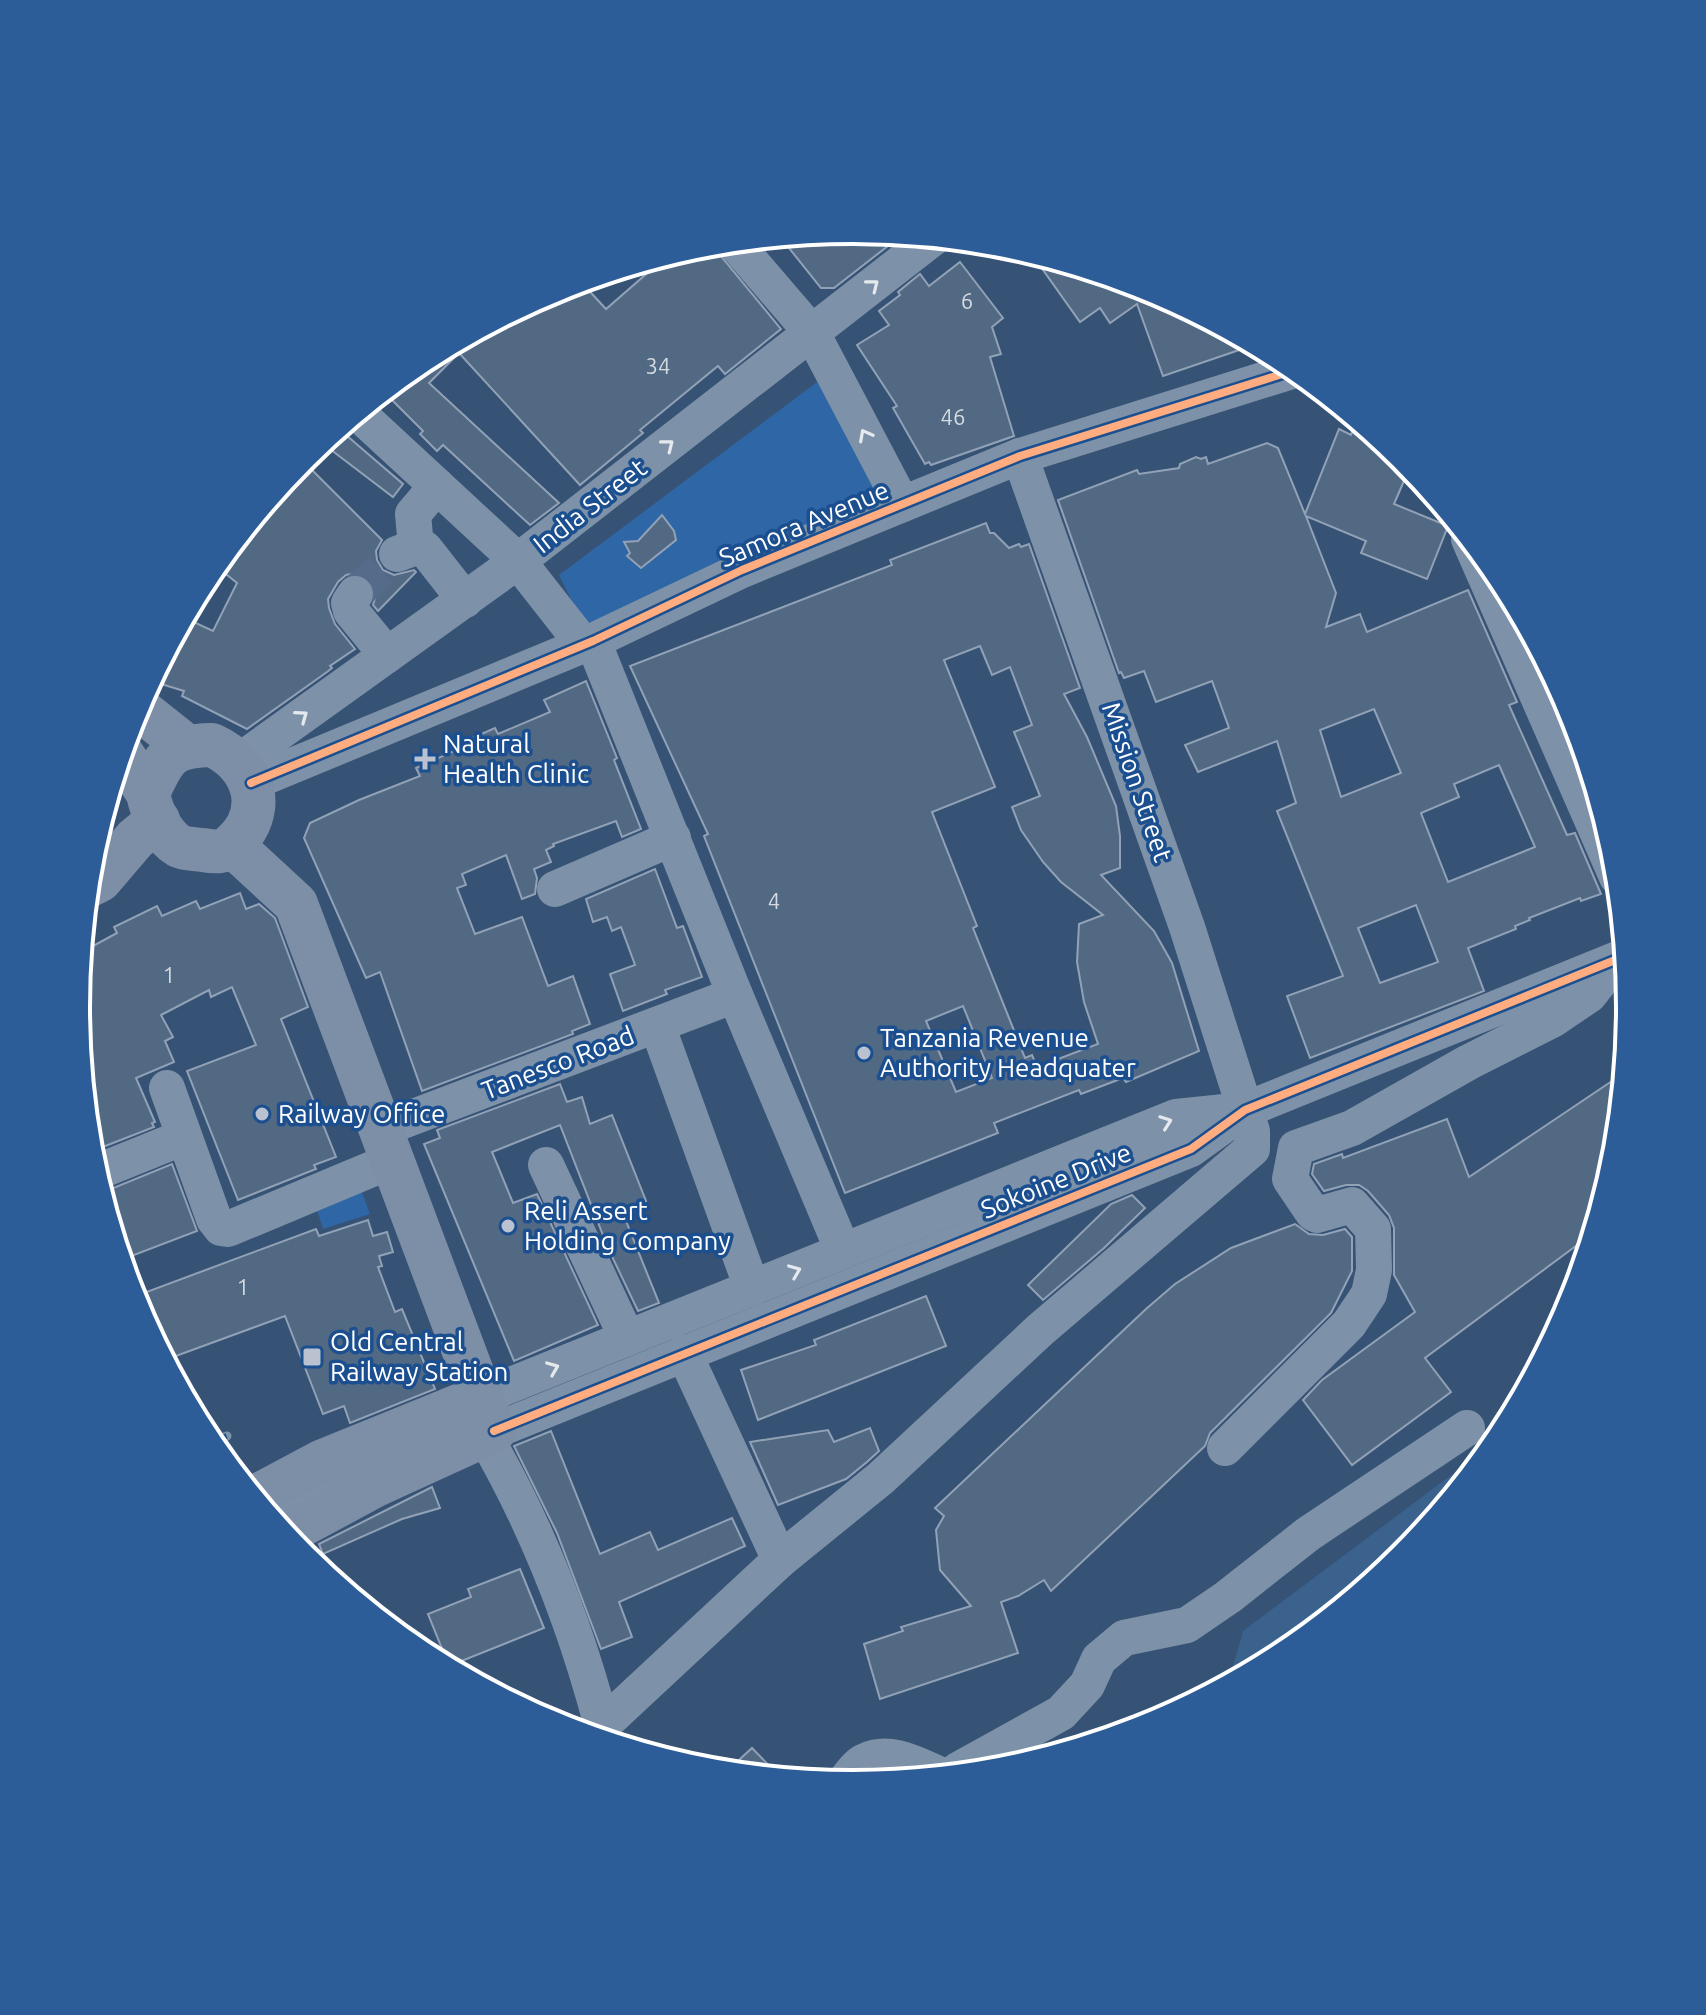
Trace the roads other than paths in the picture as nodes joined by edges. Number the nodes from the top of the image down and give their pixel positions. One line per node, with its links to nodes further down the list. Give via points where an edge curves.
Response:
1 (921, 248): 3 (street, India Street, one-way to 1)
2 (743, 253): 3 (street)
3 (812, 333): 8 (street, one-way to 3); 9 (street, India Street, one-way to 3)
4 (1280, 375): 6 (street, Samora Avenue)
5 (366, 421): 7 (street)
6 (1020, 456): 8 (street, Samora Avenue); 30 (street, Mission Street, via 1187,927)
7 (437, 486): 9 (street); 12 (street, via 413,514 406,550 425,549)
8 (902, 504): 13 (street, Samora Avenue)
9 (518, 561): 12 (street, India Street); 13 (street)
10 (1492, 592): 20 (street)
11 (355, 594): 14 (street, via 351,611)
12 (465, 600): 14 (street, India Street)
13 (588, 642): 18 (street, Samora Avenue); 21 (street)
14 (387, 655): 18 (street, India Street, one-way to 14)
15 (148, 716): 16 (main road)
16 (186, 746): 18 (main road, via 212,745); 19 (main road, via 162,762)
17 (129, 766): 19 (main road)
18 (245, 772): 22 (main road, via 252,811)
19 (162, 820): 22 (main road, via 218,852); 23 (main road)
20 (1592, 821)
21 (673, 838): 24 (street); 27 (street)
22 (232, 845): 32 (main road, via 296,904)
23 (102, 875)
24 (555, 889)
25 (1614, 960): 30 (street, Sokoine Drive)
26 (1614, 965): 41 (street, via 1589,995 1552,1020 1352,1128 1296,1148 1290,1179 1313,1213 1352,1205 1373,1229 1369,1294 1349,1324)
27 (735, 995): 28 (street, Tanesco Road); 35 (street)
28 (657, 1025): 32 (street, Tanesco Road); 36 (street)
29 (167, 1088): 31 (street)
30 (1245, 1110): 35 (street, Sokoine Drive, one-way to 30, via 1176,1117); 38 (street, Sokoine Drive, via 1191,1149); 45 (street, Mission Street, via 1252,1149 1040,1330 881,1478)
31 (184, 1137): 32 (street, Tanesco Road, via 214,1219 228,1229); 34 (street)
32 (385, 1146): 39 (main road)
33 (546, 1165): 37 (street)
34 (108, 1168)
35 (843, 1251): 36 (street, Sokoine Drive, one-way to 35)
36 (752, 1288): 37 (street, Sokoine Drive)
37 (627, 1338): 39 (street, Sokoine Drive, one-way to 37)
38 (684, 1353): 39 (street, Sokoine Drive); 45 (street)
39 (487, 1419): 42 (main road, via 321,1462); 43 (street, via 369,1464); 44 (main road); 46 (street, via 553,1574 589,1679)
40 (1467, 1428): 48 (street, via 1308,1534 1187,1625 1124,1638 1099,1659 1087,1685 1061,1713)
41 (1225, 1448)
42 (264, 1492)
43 (278, 1510)
44 (295, 1528)
45 (780, 1560): 47 (street)
46 (595, 1725)
47 (600, 1727)
48 (975, 1760)
49 (922, 1767): 50 (street, via 883,1756)
50 (856, 1770)

